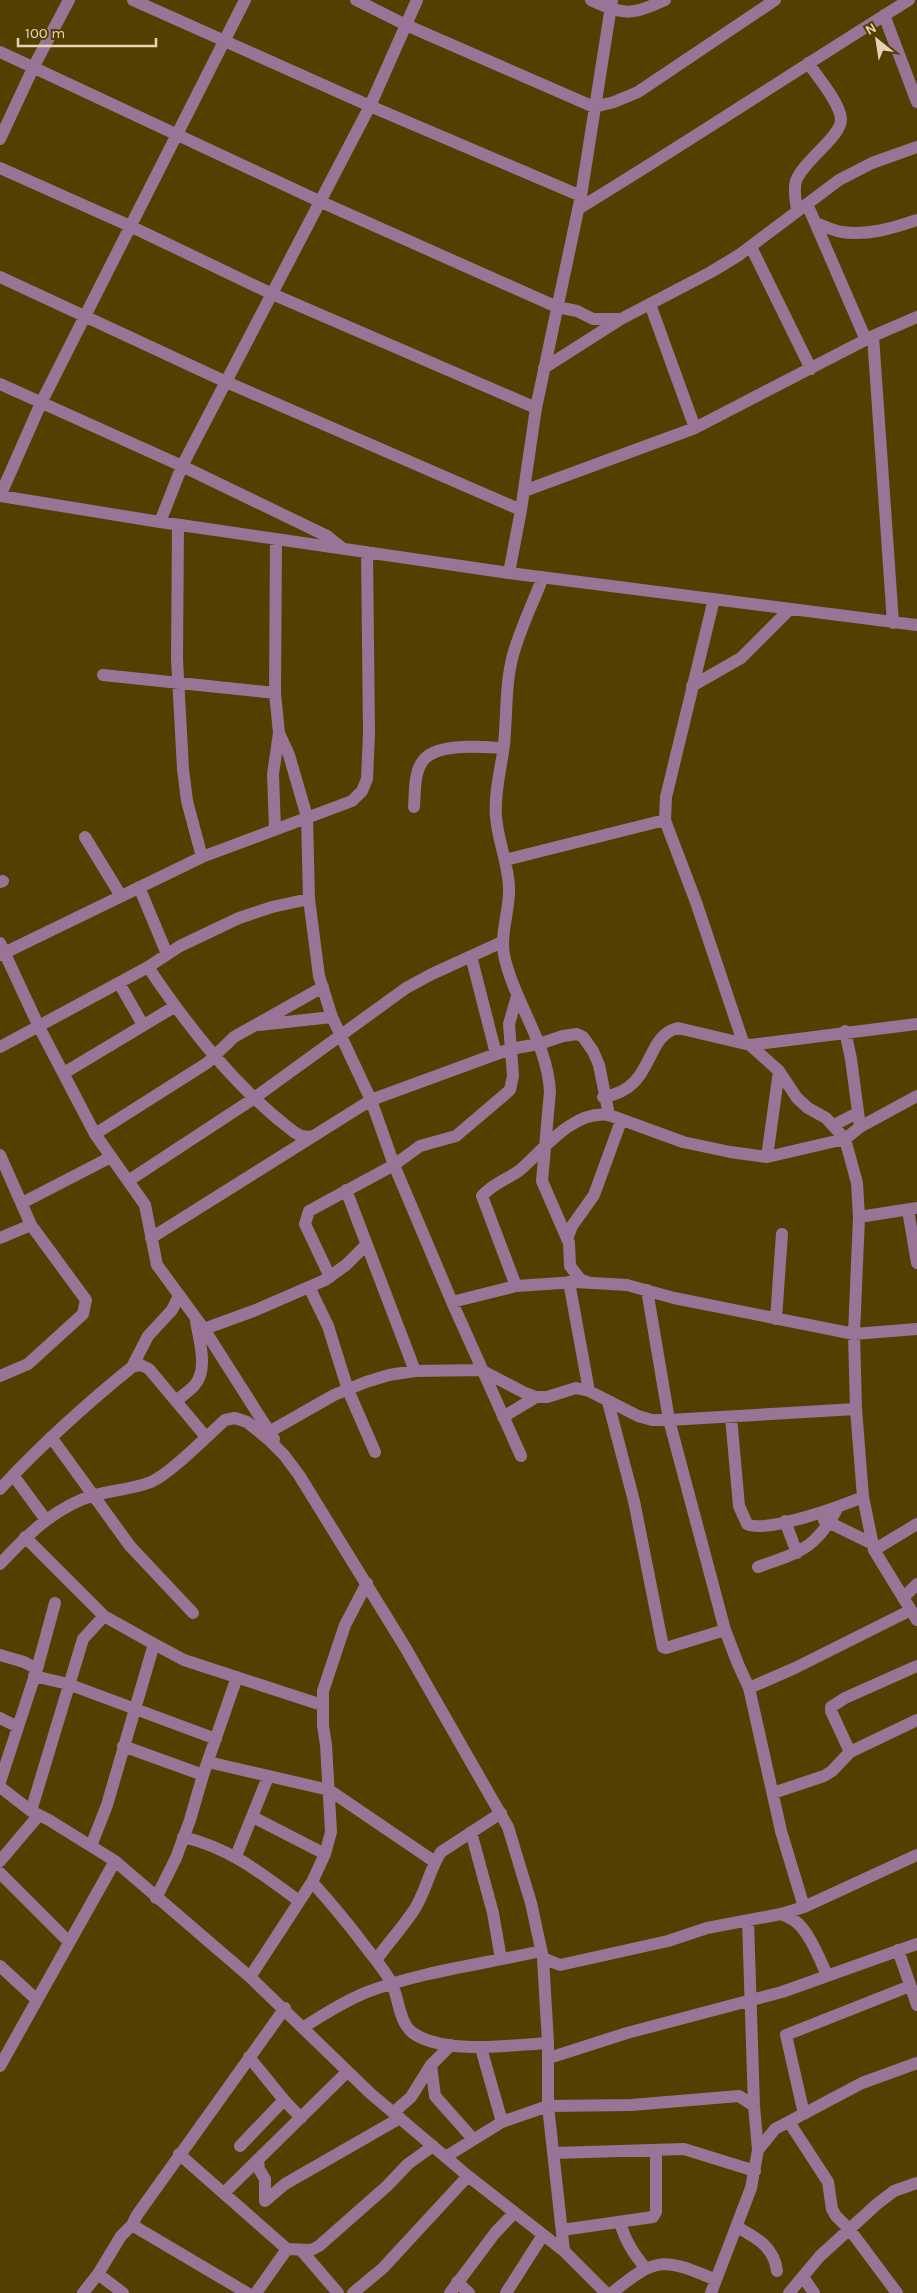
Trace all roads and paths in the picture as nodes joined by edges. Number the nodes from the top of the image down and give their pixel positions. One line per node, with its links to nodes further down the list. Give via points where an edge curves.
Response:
1 (69, 0): 16 (street)
2 (133, 0): 13 (street)
3 (245, 0): 13 (street)
4 (356, 0): 12 (street)
5 (417, 0): 12 (street)
6 (591, 0): 10 (street)
7 (665, 0): 10 (street, via 633,13 621,13)
8 (775, 0): 19 (street, via 638,92)
9 (908, 0): 11 (street)
10 (611, 4): 19 (street)
11 (884, 15): 15 (street); 17 (street)
12 (406, 25): 18 (street); 19 (street)
13 (223, 42): 18 (street); 20 (street)
14 (0, 52): 16 (street)
15 (808, 63): 26 (street, via 836,104 841,119 840,129 806,164 796,180 794,191); 27 (street)
16 (34, 66): 20 (street); 21 (street)
17 (917, 102)
18 (370, 106): 24 (street); 25 (street)
19 (594, 107): 24 (street)
20 (176, 134): 25 (street); 30 (street)
21 (0, 139)
22 (917, 147): 26 (street, via 857,170)
23 (0, 168): 30 (street)
24 (581, 196): 27 (street)
25 (319, 201): 33 (street); 35 (street)
26 (802, 207): 29 (street); 31 (street)
27 (578, 209): 35 (street)
28 (917, 220): 29 (street, via 878,231 858,232 842,232)
29 (816, 223): 39 (street)
30 (130, 226): 33 (street); 36 (street)
31 (751, 246): 34 (street, via 712,272); 41 (street)
32 (0, 277): 36 (street)
33 (270, 293): 42 (street); 45 (street)
34 (650, 304): 38 (street); 46 (street)
35 (557, 307): 38 (street, via 577,311 593,319); 40 (street)
36 (85, 317): 42 (street); 44 (street)
37 (917, 317): 39 (street)
38 (621, 319): 40 (street)
39 (870, 338): 41 (street); 60 (street)
40 (544, 368): 45 (street)
41 (811, 369): 46 (street)
42 (224, 381): 47 (street); 50 (street)
43 (0, 384): 44 (street)
44 (41, 403): 47 (street); 49 (street)
45 (536, 408): 48 (street)
46 (695, 428): 48 (street)
47 (182, 466): 51 (street); 54 (street, via 326,536)
48 (524, 491): 50 (street)
49 (0, 496): 51 (street)
50 (521, 510): 56 (street)
51 (160, 522): 52 (street)
52 (178, 525): 53 (street); 63 (street)
53 (276, 539): 54 (street); 65 (street)
54 (343, 548): 55 (street)
55 (367, 552): 56 (street); 69 (street, via 367,779 362,791 352,801)
56 (508, 573): 57 (street)
57 (543, 577): 58 (street); 67 (street, via 512,656)
58 (714, 599): 59 (street); 64 (street)
59 (790, 609): 60 (street); 64 (street, via 741,658)
60 (893, 623): 61 (street)
61 (917, 625)
62 (103, 675): 63 (street)
63 (179, 684): 65 (street); 73 (street, via 187,801)
64 (692, 686): 70 (street, via 666,797)
65 (275, 693): 66 (street)
66 (279, 733): 69 (street, via 289,755); 71 (street, via 273,774)
67 (503, 748): 68 (street, via 470,747 430,753 418,772); 74 (street, via 495,800)
68 (414, 807)
69 (307, 817): 71 (street); 77 (street)
70 (666, 820): 74 (street); 94 (street)
71 (275, 829): 73 (street)
72 (85, 837): 76 (street)
73 (202, 857): 75 (street)
74 (505, 860): 78 (street, via 509,898)
75 (139, 887): 76 (street); 80 (street)
76 (120, 896): 79 (street)
77 (310, 899): 80 (street, via 239,918); 84 (street)
78 (502, 942): 81 (street); 85 (street)
79 (2, 950): 91 (street)
80 (167, 954): 82 (street)
81 (471, 956): 93 (street, via 406,988); 98 (street)
82 (148, 967): 83 (street); 86 (street)
83 (119, 983): 89 (street); 91 (street)
84 (323, 987): 87 (street); 90 (street)
85 (517, 996): 95 (street); 97 (street, via 509,1024)
86 (174, 1007): 89 (street); 99 (street)
87 (332, 1017): 90 (street); 93 (street)
88 (917, 1024): 92 (street)
89 (143, 1025): 101 (street)
90 (254, 1026): 99 (street, via 234,1037)
91 (39, 1027): 96 (street); 101 (street)
92 (844, 1032): 94 (street); 106 (street, via 851,1059)
93 (341, 1035): 104 (street); 105 (street)
94 (746, 1043): 100 (street); 103 (street, via 672,1029 661,1038 636,1081 618,1094)
95 (538, 1044): 97 (street); 103 (street, via 563,1036 577,1034 583,1037 599,1065); 114 (street, via 550,1080)
96 (0, 1047)
97 (510, 1049): 98 (street); 118 (street, via 513,1076 510,1090 466,1130 420,1146)
98 (496, 1054): 105 (street)
99 (214, 1056): 104 (street); 111 (street)
100 (778, 1071): 109 (street, via 797,1098); 117 (street)
101 (64, 1073): 111 (street)
102 (917, 1096): 110 (street)
103 (603, 1097): 107 (street)
104 (253, 1099): 112 (street, via 294,1132); 119 (street)
105 (371, 1100): 112 (street); 118 (street)
106 (857, 1113): 109 (street); 110 (street)
107 (609, 1115): 108 (street); 114 (street, via 596,1113 587,1117 562,1131)
108 (621, 1121): 117 (street, via 682,1142); 128 (street, via 594,1195 572,1226)
109 (834, 1125): 113 (street)
110 (860, 1126): 113 (street)
111 (95, 1134): 116 (street)
112 (312, 1136): 127 (street)
113 (845, 1139): 117 (street); 123 (street, via 857,1183)
114 (544, 1147): 128 (street, via 542,1181); 134 (street, via 519,1170 486,1190 482,1196)
115 (0, 1156): 121 (street)
116 (111, 1157): 119 (street); 121 (street)
117 (767, 1157)
118 (394, 1165): 120 (street); 138 (street)
119 (128, 1181): 127 (street, via 145,1206)
120 (346, 1190): 129 (street); 131 (street, via 309,1211 306,1217 306,1224)
121 (22, 1203): 124 (street)
122 (913, 1209): 123 (street); 130 (street)
123 (859, 1217): 143 (street)
124 (30, 1225): 126 (street); 147 (street, via 83,1294 86,1308 28,1364)
125 (782, 1234): 140 (street)
126 (0, 1238)
127 (152, 1238): 137 (street, via 157,1265)
128 (567, 1239): 133 (street, via 570,1266 580,1279)
129 (366, 1245): 131 (street); 146 (street)
130 (917, 1263)
131 (330, 1277): 135 (street)
132 (569, 1282): 133 (street); 134 (street); 149 (street)
133 (590, 1283): 136 (street, via 627,1285)
134 (516, 1286): 138 (street)
135 (309, 1287): 141 (street); 148 (street, via 328,1326)
136 (647, 1290): 140 (street); 156 (street)
137 (179, 1296): 139 (street); 141 (street)
138 (452, 1302): 145 (street)
139 (172, 1310): 141 (street); 144 (street, via 148,1336)
140 (776, 1319): 143 (street)
141 (199, 1324): 151 (street, via 201,1373 196,1385); 157 (street)
142 (917, 1329): 143 (street)
143 (854, 1334): 153 (street)
144 (132, 1367): 151 (street, via 141,1365 149,1369); 159 (street)
145 (481, 1370): 146 (street); 150 (street); 154 (street)
146 (415, 1371): 148 (street, via 389,1375)
147 (0, 1376)
148 (348, 1390): 157 (street); 160 (street)
149 (589, 1391): 150 (street, via 576,1388 548,1397); 152 (street)
150 (536, 1396): 154 (street)
151 (176, 1400): 158 (street)
152 (608, 1402): 156 (street, via 638,1416); 186 (street, via 634,1501 663,1647)
153 (856, 1409): 155 (street); 166 (street)
154 (503, 1417): 162 (street)
155 (731, 1417): 156 (street); 170 (street, via 739,1506 743,1517 753,1527)
156 (669, 1420): 186 (street)
157 (269, 1432): 161 (street)
158 (206, 1436): 161 (street, via 225,1420 235,1418 247,1422); 165 (street, via 152,1482)
159 (51, 1437): 163 (street); 165 (street)
160 (375, 1452)
161 (284, 1455): 178 (street)
162 (521, 1456)
163 (13, 1475): 164 (street); 169 (street)
164 (0, 1490)
165 (93, 1496): 169 (street); 183 (street, via 130,1546)
166 (863, 1497): 167 (street); 174 (street)
167 (838, 1507): 168 (street); 171 (street)
168 (810, 1515): 170 (street); 171 (street)
169 (46, 1520): 173 (street)
170 (785, 1521): 175 (street)
171 (830, 1522): 174 (street); 175 (street, via 813,1543)
172 (917, 1524): 174 (street)
173 (24, 1537): 176 (street); 182 (street)
174 (872, 1546): 180 (street)
175 (798, 1553): 177 (street)
176 (0, 1564)
177 (758, 1567)
178 (367, 1583): 196 (street, via 346,1625 323,1691); 211 (street)
179 (917, 1584): 180 (street)
180 (903, 1598): 184 (street)
181 (55, 1603): 190 (street)
182 (91, 1604): 185 (street); 187 (street)
183 (194, 1613)
184 (914, 1615): 195 (street)
185 (104, 1616): 187 (street); 188 (street)
186 (726, 1630): 195 (street)
187 (88, 1632): 194 (street)
188 (154, 1644): 192 (street, via 184,1660); 197 (street)
189 (0, 1656): 190 (street)
190 (38, 1665): 193 (street); 193 (street); 200 (street)
191 (917, 1666): 203 (street, via 831,1707)
192 (237, 1677): 196 (street); 201 (street)
193 (52, 1680): 194 (street)
194 (68, 1684): 197 (street); 210 (street)
195 (750, 1688): 209 (street)
196 (322, 1705): 208 (street)
197 (134, 1708): 201 (street); 202 (street)
198 (0, 1718): 200 (street)
199 (917, 1720): 203 (street)
200 (18, 1727): 207 (street)
201 (216, 1739): 204 (street)
202 (123, 1746): 205 (street); 215 (street)
203 (850, 1752): 209 (street, via 824,1776)
204 (208, 1762): 205 (street); 206 (street)
205 (202, 1775): 214 (street)
206 (268, 1777): 208 (street); 212 (street)
207 (1, 1788): 210 (street)
208 (329, 1790): 216 (street, via 331,1832); 221 (street)
209 (773, 1793): 226 (street)
210 (35, 1813): 215 (street); 219 (street)
211 (501, 1813): 213 (street); 232 (street, via 516,1847)
212 (253, 1817): 216 (street); 218 (street)
213 (471, 1832): 221 (street, via 441,1852); 233 (street, via 493,1913)
214 (183, 1837): 218 (street); 224 (street)
215 (91, 1846): 220 (street)
216 (325, 1854): 223 (street)
217 (917, 1855): 226 (street)
218 (236, 1856): 225 (street)
219 (0, 1861)
220 (114, 1861): 224 (street); 229 (street)
221 (434, 1862): 234 (street, via 414,1909)
222 (0, 1873): 229 (street)
223 (312, 1882): 225 (street); 234 (street, via 336,1907)
224 (156, 1898): 237 (street)
225 (299, 1901): 237 (street)
226 (804, 1907): 227 (street)
227 (781, 1914): 228 (street); 236 (street, via 801,1928)
228 (748, 1921): 232 (street, via 707,1928 560,1965); 241 (street)
229 (68, 1941): 240 (street)
230 (917, 1944): 231 (street)
231 (898, 1950): 236 (street); 239 (street)
232 (542, 1955): 233 (street); 245 (street)
233 (501, 1959): 238 (street)
234 (376, 1960): 238 (street)
235 (0, 1966): 240 (street)
236 (827, 1975): 241 (street)
237 (250, 1976): 243 (street)
238 (392, 1984): 244 (street, via 340,2004); 246 (street, via 403,2018 412,2033)
239 (910, 1986): 242 (street); 257 (street, via 786,2035)
240 (37, 2000): 252 (street)
241 (750, 2000): 249 (street); 256 (street)
242 (917, 2005)
243 (285, 2008): 244 (street); 248 (street)
244 (304, 2026): 253 (street)
245 (548, 2043): 247 (street); 249 (street)
246 (451, 2045): 247 (street); 251 (street)
247 (481, 2048): 260 (street)
248 (249, 2057): 254 (street); 269 (street)
249 (549, 2058): 255 (street)
250 (917, 2063): 257 (street, via 862,2084)
251 (431, 2065): 258 (street); 263 (street, via 435,2096)
252 (0, 2066)
253 (347, 2072): 258 (street); 259 (street)
254 (284, 2100): 259 (street); 264 (street)
255 (548, 2106): 256 (street, via 615,2106 739,2096); 260 (street); 268 (street)
256 (755, 2111): 262 (street); 266 (street)
257 (804, 2114): 261 (street)
258 (397, 2115): 265 (street); 276 (street, via 285,2184)
259 (301, 2118): 271 (street)
260 (502, 2122): 263 (street)
261 (789, 2122): 262 (street); 283 (street, via 828,2182 832,2209)
262 (775, 2129): 266 (street)
263 (473, 2139): 270 (street)
264 (240, 2146)
265 (432, 2146): 270 (street); 286 (street, via 319,2246)
266 (758, 2150): 272 (street)
267 (656, 2151): 268 (street); 272 (street, via 695,2151); 279 (street, via 656,2212 653,2217)
268 (554, 2152): 282 (street)
269 (179, 2154): 275 (street); 280 (street)
270 (446, 2156): 273 (street)
271 (258, 2160): 275 (street); 276 (street, via 265,2179)
272 (754, 2171): 281 (street)
273 (468, 2176): 277 (street); 298 (street, via 383,2268)
274 (917, 2183): 283 (street, via 894,2191)
275 (224, 2193): 278 (street)
276 (265, 2201): 278 (street)
277 (514, 2214): 284 (street); 293 (street)
278 (248, 2216): 285 (street)
279 (620, 2222): 282 (street); 288 (street, via 631,2250)
280 (132, 2225): 290 (street, via 121,2236); 296 (street)
281 (737, 2227): 289 (street, via 770,2251 775,2257); 292 (street)
282 (562, 2230): 287 (street)
283 (850, 2230): 291 (street, via 820,2256); 307 (street)
284 (543, 2235): 287 (street); 301 (street)
285 (286, 2249): 286 (street); 296 (street)
286 (301, 2250): 297 (street)
287 (564, 2251): 302 (street)
288 (646, 2269): 292 (street, via 674,2263); 303 (street)
289 (777, 2271)
290 (98, 2274): 294 (street); 295 (street)
291 (803, 2277): 305 (street); 306 (street)
292 (716, 2280): 304 (street)
293 (457, 2282): 299 (street); 300 (street)
294 (83, 2293)
295 (123, 2293)
296 (255, 2293)
297 (338, 2293)
298 (353, 2293)
299 (450, 2293)
300 (468, 2293)
301 (506, 2293)
302 (606, 2293)
303 (612, 2293)
304 (711, 2293)
305 (789, 2293)
306 (814, 2293)
307 (897, 2293)

